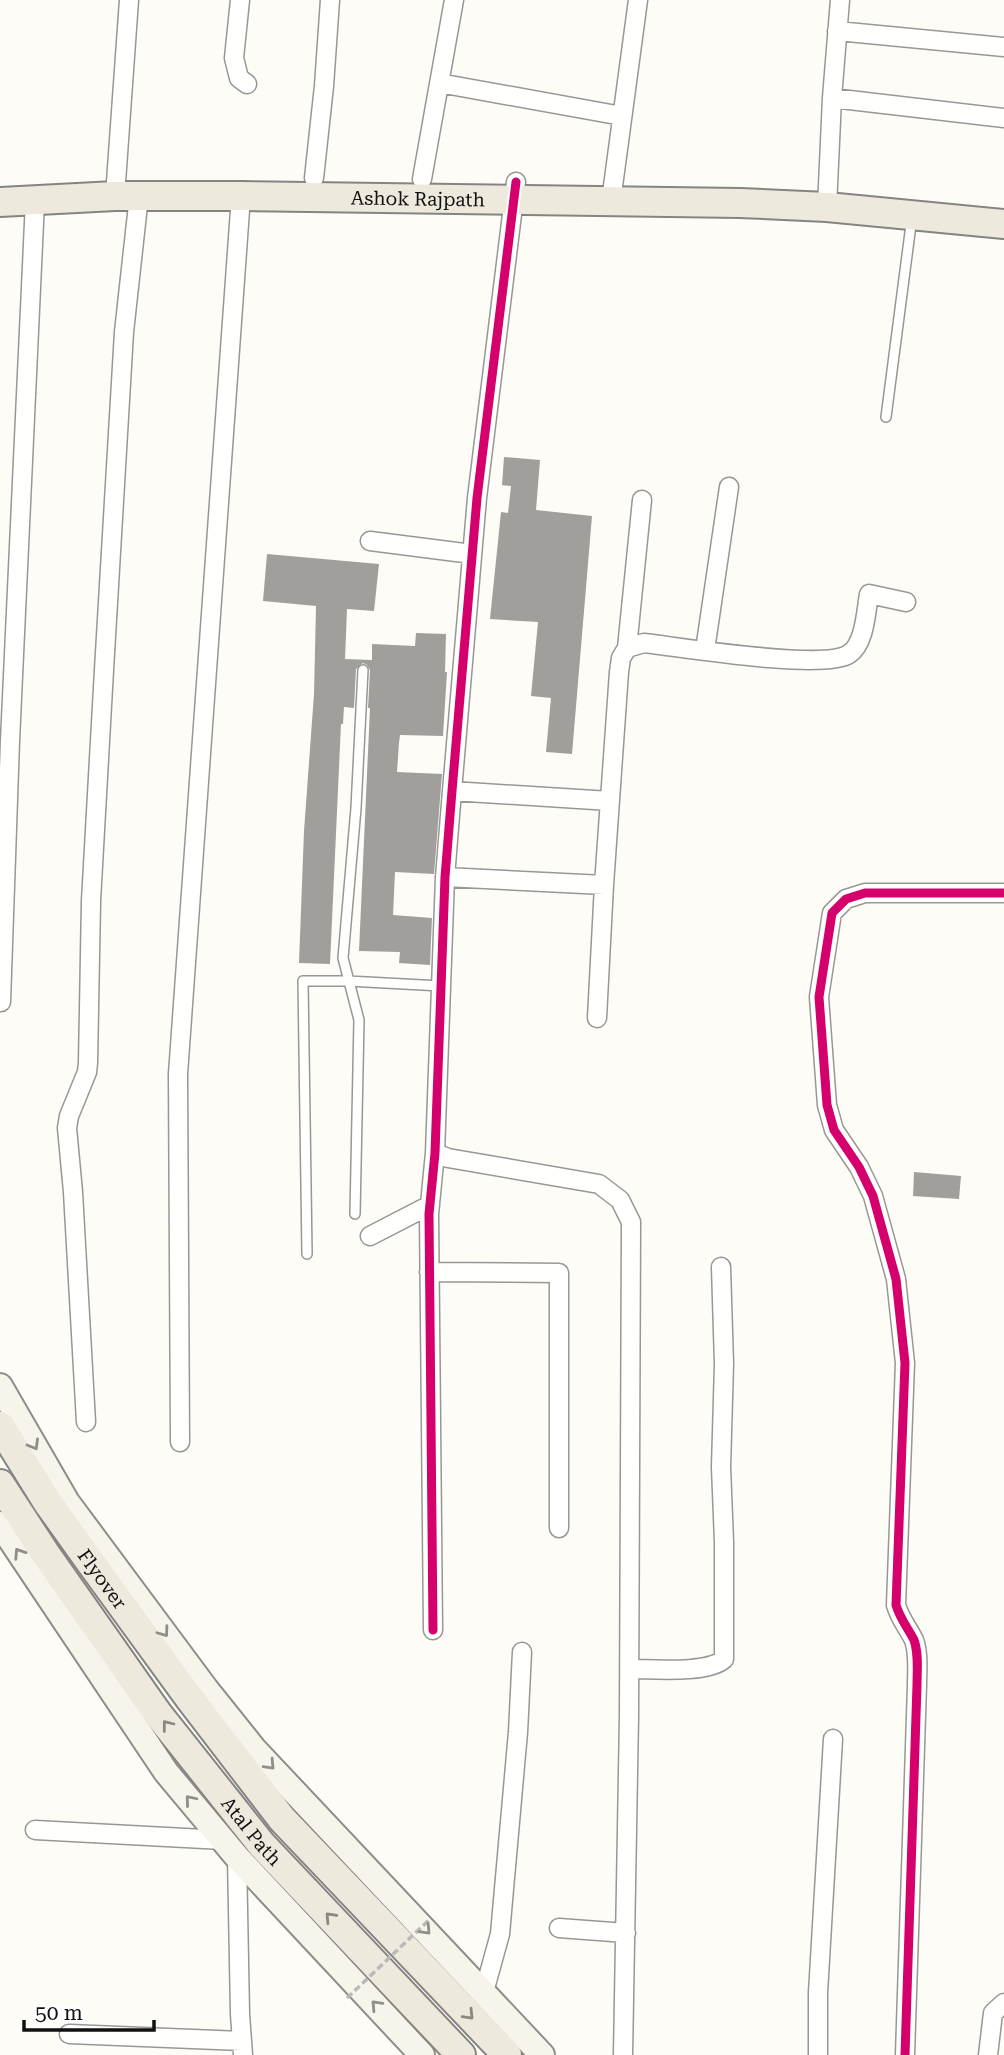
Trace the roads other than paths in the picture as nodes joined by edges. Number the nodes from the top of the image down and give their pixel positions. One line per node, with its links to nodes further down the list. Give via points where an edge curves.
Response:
1 (129, 0): 18 (street)
2 (240, 0): 10 (street, via 234,58 239,78)
3 (330, 0): 14 (street)
4 (454, 0): 9 (street)
5 (639, 0): 12 (street)
6 (840, 0): 7 (street)
7 (837, 31): 8 (street); 11 (street)
8 (1004, 47)
9 (439, 83): 12 (street); 15 (street)
10 (247, 84)
11 (832, 97): 13 (street); 21 (street)
12 (622, 116): 19 (street)
13 (1004, 118)
14 (314, 178): 15 (main road, Ashok Rajpath); 18 (main road, Ashok Rajpath, via 211,177)
15 (422, 179): 17 (main road, Ashok Rajpath)
16 (0, 184): 18 (main road, Ashok Rajpath)
17 (515, 190): 19 (main road, Ashok Rajpath); 20 (main road, Ashok Rajpath); 31 (street)
18 (124, 191): 20 (main road, Ashok Rajpath); 22 (main road, Ashok Rajpath); 53 (street, via 124,332 91,901 88,1063 67,1128)
19 (612, 193): 21 (main road, Ashok Rajpath)
20 (241, 196): 55 (street, via 178,1074)
21 (827, 198): 24 (main road, Ashok Rajpath); 25 (main road, Ashok Rajpath)
22 (35, 201): 23 (main road, Ashok Rajpath); 43 (street)
23 (0, 202)
24 (1004, 206)
25 (913, 215): 26 (main road, Ashok Rajpath); 27 (lane)
26 (1004, 224)
27 (886, 417)
28 (729, 487): 34 (street)
29 (642, 500): 33 (street)
30 (370, 541): 31 (street)
31 (472, 554): 36 (street)
32 (906, 602): 34 (street, via 869,594 859,640 848,655 799,661)
33 (627, 648): 34 (street, via 644,643); 37 (street, via 619,673)
34 (705, 650)
35 (363, 670): 41 (lane, via 343,958)
36 (452, 791): 37 (street); 38 (street)
37 (610, 801): 39 (street)
38 (445, 877): 39 (street); 42 (street)
39 (604, 885): 44 (street)
40 (1004, 893): 79 (street, via 865,893 846,899 832,913 819,998 827,1105 834,1130 873,1196 885,1232 896,1279 905,1363 896,1605 914,1640 917,1675)
41 (348, 981): 42 (lane); 47 (lane, via 359,1020); 49 (lane, via 303,981)
42 (441, 986): 45 (street)
43 (1, 1002)
44 (597, 1018)
45 (435, 1153): 46 (street); 62 (street, via 599,1184 620,1200 631,1222)
46 (429, 1205): 48 (street); 51 (street)
47 (355, 1214)
48 (370, 1236)
49 (307, 1254)
50 (721, 1266): 62 (street, via 724,1659 704,1668)
51 (429, 1272): 58 (street, via 559,1273); 60 (street)
52 (0, 1386): 63 (street, one-way to 63, via 67,1502)
53 (86, 1422)
54 (0, 1426): 63 (main road, Flyover, via 48,1503 190,1699)
55 (180, 1442)
56 (0, 1484): 59 (main road, Flyover, via 45,1553)
57 (0, 1524): 59 (street, one-way to 57)
58 (559, 1528)
59 (57, 1590): 66 (street, one-way to 59, via 166,1772); 74 (main road, Atal Path, one-way to 59, via 262,1845)
60 (433, 1630)
61 (522, 1652): 69 (street, via 500,1934)
62 (629, 1669): 68 (street)
63 (218, 1720): 69 (street, one-way to 69, via 254,1749); 75 (main road, Flyover, one-way to 75, via 282,1819)
64 (833, 1739): 78 (street)
65 (35, 1830): 66 (street)
66 (230, 1849): 72 (street); 73 (street, one-way to 66)
67 (559, 1928): 68 (street)
68 (626, 1933): 77 (street)
69 (484, 1992): 76 (street)
70 (1004, 2003): 80 (street, via 993,2012)
71 (69, 2034): 72 (street)
72 (242, 2048)
73 (422, 2055)
74 (461, 2055)
75 (507, 2055)
76 (542, 2055)
77 (623, 2055)
78 (818, 2055)
79 (905, 2055)
80 (988, 2055)

